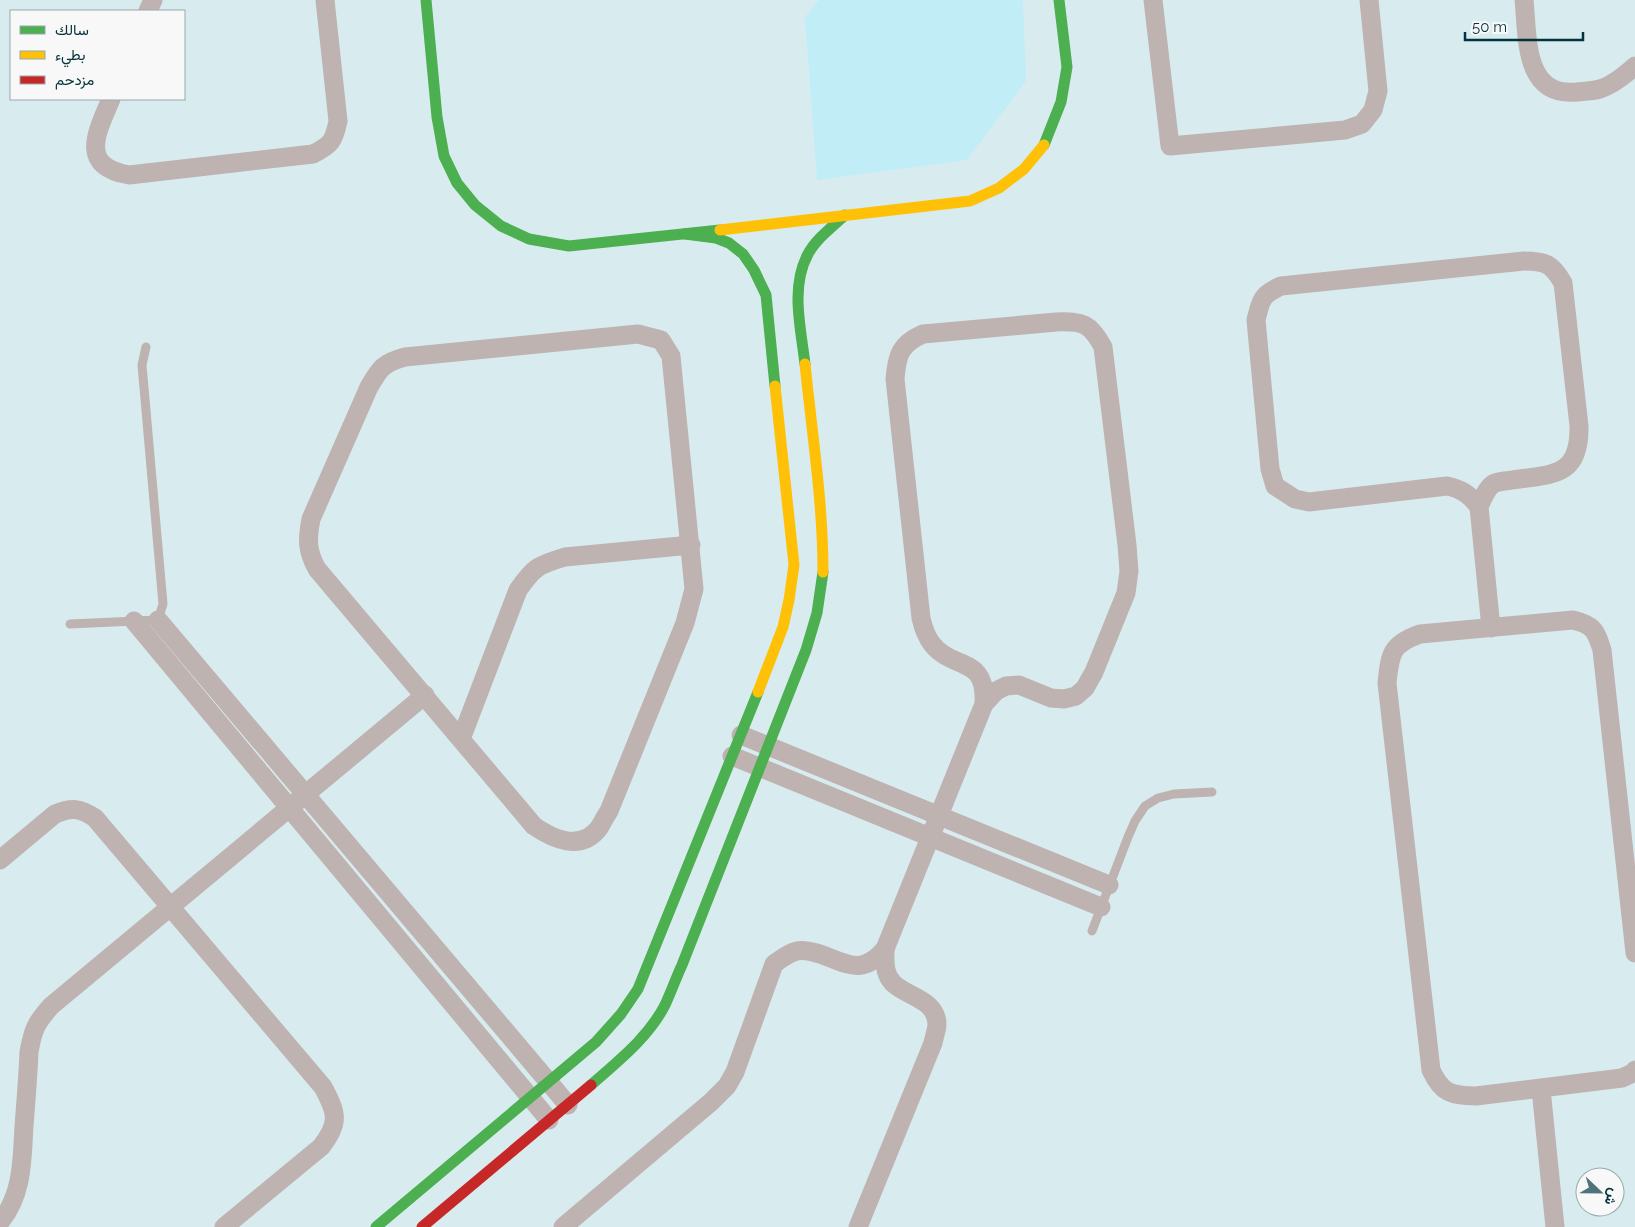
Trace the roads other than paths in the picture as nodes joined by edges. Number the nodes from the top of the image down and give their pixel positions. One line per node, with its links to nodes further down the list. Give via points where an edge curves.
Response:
1 (325, 0): 8 (street, via 338,122 335,138 326,148 313,154 129,175 116,173 102,163 96,154 95,144 98,128)
2 (426, 0): 10 (street, via 444,156 457,183 475,205 501,226 529,239 569,246)
3 (1059, 0): 9 (street, via 1067,67 1061,102 1046,143 1024,169 999,188 970,200)
4 (1153, 0): 5 (street, via 1170,146 1345,130 1362,124 1373,110 1378,91)
5 (1369, 0)
6 (1524, 0): 7 (street, via 1530,57 1538,78 1548,88 1565,93 1600,89)
7 (1635, 66)
8 (111, 100)
9 (845, 215): 10 (street); 22 (street, via 808,254 798,284 819,494 823,580 806,650)
10 (685, 234): 20 (street, via 721,240 739,250 749,261 766,295 769,314 794,564 785,622)
11 (146, 347): 14 (lane, via 142,365 163,604)
12 (1479, 507): 12 (street, via 1493,484 1555,474 1566,468 1580,442 1563,283 1556,270 1539,261 1524,261 1281,286 1262,298 1256,320 1270,469 1275,486 1295,499 1309,502 1447,486 1459,488); 17 (street)
13 (691, 545): 18 (street, via 671,356 661,340 638,334 405,357 389,362 378,371 369,387 311,519 308,548 317,569); 21 (street, via 565,558 546,563 531,572 518,590); 21 (street, via 694,589 686,623 609,811 598,830 573,842 547,835 534,826)
14 (158, 620): 15 (lane); 26 (street)
15 (134, 621): 16 (lane); 27 (street)
16 (70, 624)
17 (1491, 628): 36 (street, via 1573,620 1586,623 1596,632 1602,650); 39 (street, via 1420,634 1405,640 1391,658 1387,683 1431,1070 1436,1082 1456,1096)
18 (425, 695): 21 (street); 26 (street)
19 (984, 704): 19 (street, via 1006,686 1019,685 1051,698 1076,696 1094,672 1126,593 1129,571 1127,545 1103,347 1095,332 1083,324 1056,322 923,334 910,339 897,362 895,379 924,631 942,653 975,669 985,690); 28 (street)
20 (740, 736): 22 (street); 23 (street)
21 (461, 739)
22 (768, 746): 24 (street); 28 (street)
23 (732, 756): 24 (street); 38 (street, via 638,989 596,1042)
24 (760, 767): 29 (street); 41 (street, via 664,1006 628,1053)
25 (1212, 792): 31 (lane, via 1174,794 1145,806 1132,829)
26 (306, 794): 27 (street); 38 (street)
27 (289, 808): 32 (street); 40 (street)
28 (939, 816): 29 (street); 31 (street)
29 (930, 837): 33 (street); 35 (street)
30 (0, 860): 32 (street, via 55,814 65,810 83,811 95,818)
31 (1110, 885): 33 (lane)
32 (170, 907): 43 (street, via 51,1006 32,1033 20,1179 14,1201); 44 (street, via 323,1087 335,1119 332,1133 321,1147)
33 (1101, 907): 34 (lane)
34 (1092, 931)
35 (885, 949): 47 (street, via 866,966 854,966 807,950 785,956 774,964 727,1086); 48 (street, via 887,974 896,987 919,998 932,1009 937,1023 933,1043)
36 (1635, 953)
37 (1635, 1070): 39 (street, via 1622,1078)
38 (549, 1082): 40 (street); 41 (street)
39 (1541, 1088): 49 (street)
40 (530, 1098): 42 (street); 45 (street)
41 (568, 1105): 42 (street)
42 (549, 1120): 46 (street)
43 (0, 1222)
44 (224, 1227)
45 (376, 1227)
46 (422, 1227)
47 (564, 1227)
48 (858, 1227)
49 (1555, 1227)

